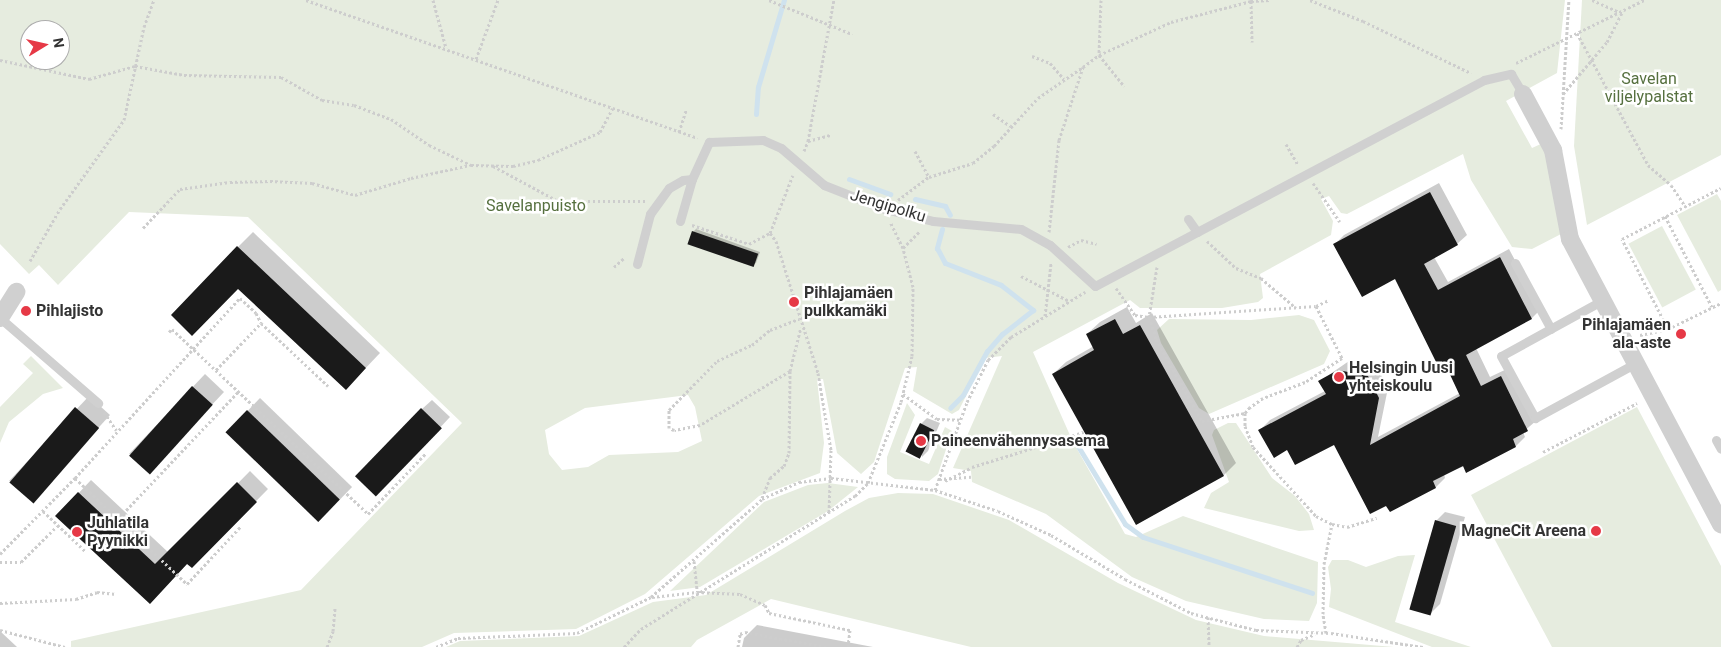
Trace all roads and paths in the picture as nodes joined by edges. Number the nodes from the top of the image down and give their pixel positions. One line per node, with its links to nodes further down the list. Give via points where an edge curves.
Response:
1 (154, 0): 27 (path)
2 (306, 0): 21 (path)
3 (433, 0): 21 (path)
4 (498, 0): 24 (path)
5 (770, 0): 16 (path)
6 (834, 0): 16 (path)
7 (1101, 0): 22 (path)
8 (1249, 0): 9 (path); 20 (path); 22 (path, via 1172,22)
9 (1270, 0)
10 (1310, 0): 30 (path, via 1380,29)
11 (1569, 0): 19 (path)
12 (1592, 0): 15 (path)
13 (1644, 0): 14 (path)
14 (1624, 10): 15 (path); 26 (path, via 1608,42)
15 (1619, 12): 17 (path)
16 (829, 23): 18 (path); 40 (path)
17 (1577, 33): 19 (path); 26 (path)
18 (852, 34)
19 (1567, 38): 30 (path); 33 (path)
20 (1252, 42)
21 (446, 49): 24 (path)
22 (1099, 55): 28 (path); 31 (path)
23 (1032, 56): 29 (path, via 1050,63)
24 (476, 59): 34 (path)
25 (0, 60): 27 (path, via 89,79)
26 (1591, 60): 33 (path); 51 (path, via 1648,165 1671,185)
27 (135, 66): 44 (path, via 184,74 281,77 322,100 354,105 391,119 429,145); 65 (path, via 124,120 60,209)
28 (1083, 66): 29 (path); 61 (path, via 1059,140 1049,219)
29 (1064, 80): 37 (path, via 1038,98)
30 (1484, 80): 32 (lane, via 1511,74); 58 (lane)
31 (1124, 86)
32 (1524, 94): 42 (street)
33 (1563, 95): 42 (path, via 1561,131)
34 (613, 108): 38 (path); 46 (path, via 600,132 590,138 538,160 513,166)
35 (686, 110): 38 (path)
36 (993, 114): 37 (path)
37 (1010, 126): 47 (path, via 994,146 973,163)
38 (679, 132): 41 (path)
39 (830, 135): 40 (path)
40 (808, 141): 45 (path)
41 (708, 142): 45 (lane, Jengipolku, via 763,140 781,148); 48 (lane)
42 (1553, 150): 74 (street, via 1570,238)
43 (915, 151): 47 (path)
44 (470, 165): 46 (path); 57 (path, via 355,195 312,182 230,182 180,188)
45 (797, 165): 52 (lane, Jengipolku, via 824,185); 59 (path)
46 (492, 166): 50 (path, via 558,202)
47 (929, 177): 52 (path)
48 (692, 179): 50 (lane, via 669,188); 56 (lane)
49 (1721, 188): 51 (path)
50 (660, 201): 67 (lane, via 650,214)
51 (1685, 206): 53 (path)
52 (885, 209): 55 (lane, Jengipolku); 62 (path)
53 (1665, 216): 78 (path); 87 (path, via 1622,238)
54 (1188, 219): 58 (lane)
55 (934, 220): 61 (lane, Jengipolku, via 1021,229); 62 (path)
56 (680, 222): 59 (path, via 749,244)
57 (143, 228)
58 (1197, 232): 63 (lane); 79 (path, via 1236,268 1261,278)
59 (770, 233): 83 (path, via 776,241)
60 (1097, 244): 64 (path, via 1081,240)
61 (1050, 245): 64 (lane, Jengipolku); 71 (path)
62 (903, 248): 96 (path, via 913,287 915,322 912,356)
63 (1160, 252): 69 (lane); 81 (path)
64 (1059, 253): 70 (lane, Jengipolku)
65 (30, 261)
66 (1515, 263): 86 (lane)
67 (638, 264)
68 (1021, 276): 71 (path)
69 (1106, 281): 70 (lane); 81 (path, via 1114,284 1135,315)
70 (1095, 286): 75 (path)
71 (1048, 288): 75 (path); 80 (path)
72 (16, 292): 82 (street)
73 (1328, 300): 77 (path)
74 (1603, 300): 86 (lane); 91 (street)
75 (1070, 301): 80 (path)
76 (1721, 303): 78 (path)
77 (1316, 306): 79 (path); 99 (path, via 1342,358 1305,382 1263,398)
78 (1712, 307): 87 (path)
79 (1296, 308): 81 (path)
80 (1045, 316): 100 (path, via 1011,337 988,360)
81 (1149, 317): 99 (path, via 1156,339 1202,421)
82 (0, 318): 98 (lane)
83 (799, 319): 85 (path); 93 (path, via 770,330 752,345 717,361 669,410 669,428 700,425)
84 (261, 323): 90 (path, via 256,313 240,298); 92 (path); 94 (path)
85 (801, 327): 93 (path); 109 (path, via 818,373 831,450)
86 (1551, 329): 91 (lane, via 1501,356 1535,418)
87 (1668, 329): 89 (path)
88 (170, 332): 90 (path, via 172,329)
89 (1634, 336)
90 (193, 348): 92 (path); 101 (path)
91 (1636, 363): 97 (street)
92 (216, 370): 95 (path)
93 (790, 371): 114 (path, via 789,453 784,466 770,478)
94 (328, 386)
95 (238, 392): 106 (path, via 368,514); 118 (path)
96 (903, 394): 100 (path, via 937,419); 112 (path)
97 (1653, 395): 105 (path); 120 (street)
98 (98, 403): 101 (path)
99 (1245, 413): 119 (path, via 1245,426 1253,447 1316,516)
100 (961, 420): 110 (path)
101 (116, 430): 108 (path)
102 (1084, 432): 111 (path, via 972,467)
103 (1716, 440): 104 (lane)
104 (1721, 449)
105 (1544, 452)
106 (426, 453)
107 (971, 476): 111 (path)
108 (75, 478): 115 (path); 118 (path)
109 (831, 478): 112 (path); 114 (path, via 799,482); 116 (path)
110 (939, 479): 111 (path); 113 (path)
111 (945, 481)
112 (868, 483): 113 (path); 116 (path)
113 (935, 490): 132 (path, via 998,510 1051,535 1125,580)
114 (762, 499): 125 (path)
115 (43, 511): 121 (path); 124 (path)
116 (829, 513): 127 (path)
117 (1377, 518): 119 (path, via 1347,527)
118 (118, 519): 122 (path, via 187,584)
119 (1332, 524): 135 (path, via 1324,564)
120 (1721, 524)
121 (57, 526): 123 (path); 126 (path, via 21,562)
122 (241, 526)
123 (86, 552)
124 (0, 554)
125 (694, 561): 127 (path); 129 (path)
126 (0, 562)
127 (697, 592): 129 (path); 139 (path, via 641,629); 142 (path, via 740,594 765,605 769,613 850,630)
128 (116, 594): 130 (path, via 96,592 76,599)
129 (651, 597): 138 (path, via 577,633 458,638)
130 (0, 603)
131 (335, 607): 137 (path, via 333,631)
132 (1208, 617): 134 (path, via 1256,630); 143 (path)
133 (0, 630): 136 (path)
134 (1318, 633): 135 (path); 144 (path, via 1300,640)
135 (1326, 633): 145 (path)
136 (65, 647)
137 (327, 647)
138 (436, 647)
139 (624, 647)
140 (738, 647): 141 (path, via 740,634 745,632)
141 (826, 647)
142 (848, 647)
143 (1208, 647)
144 (1297, 647)
145 (1423, 647)

